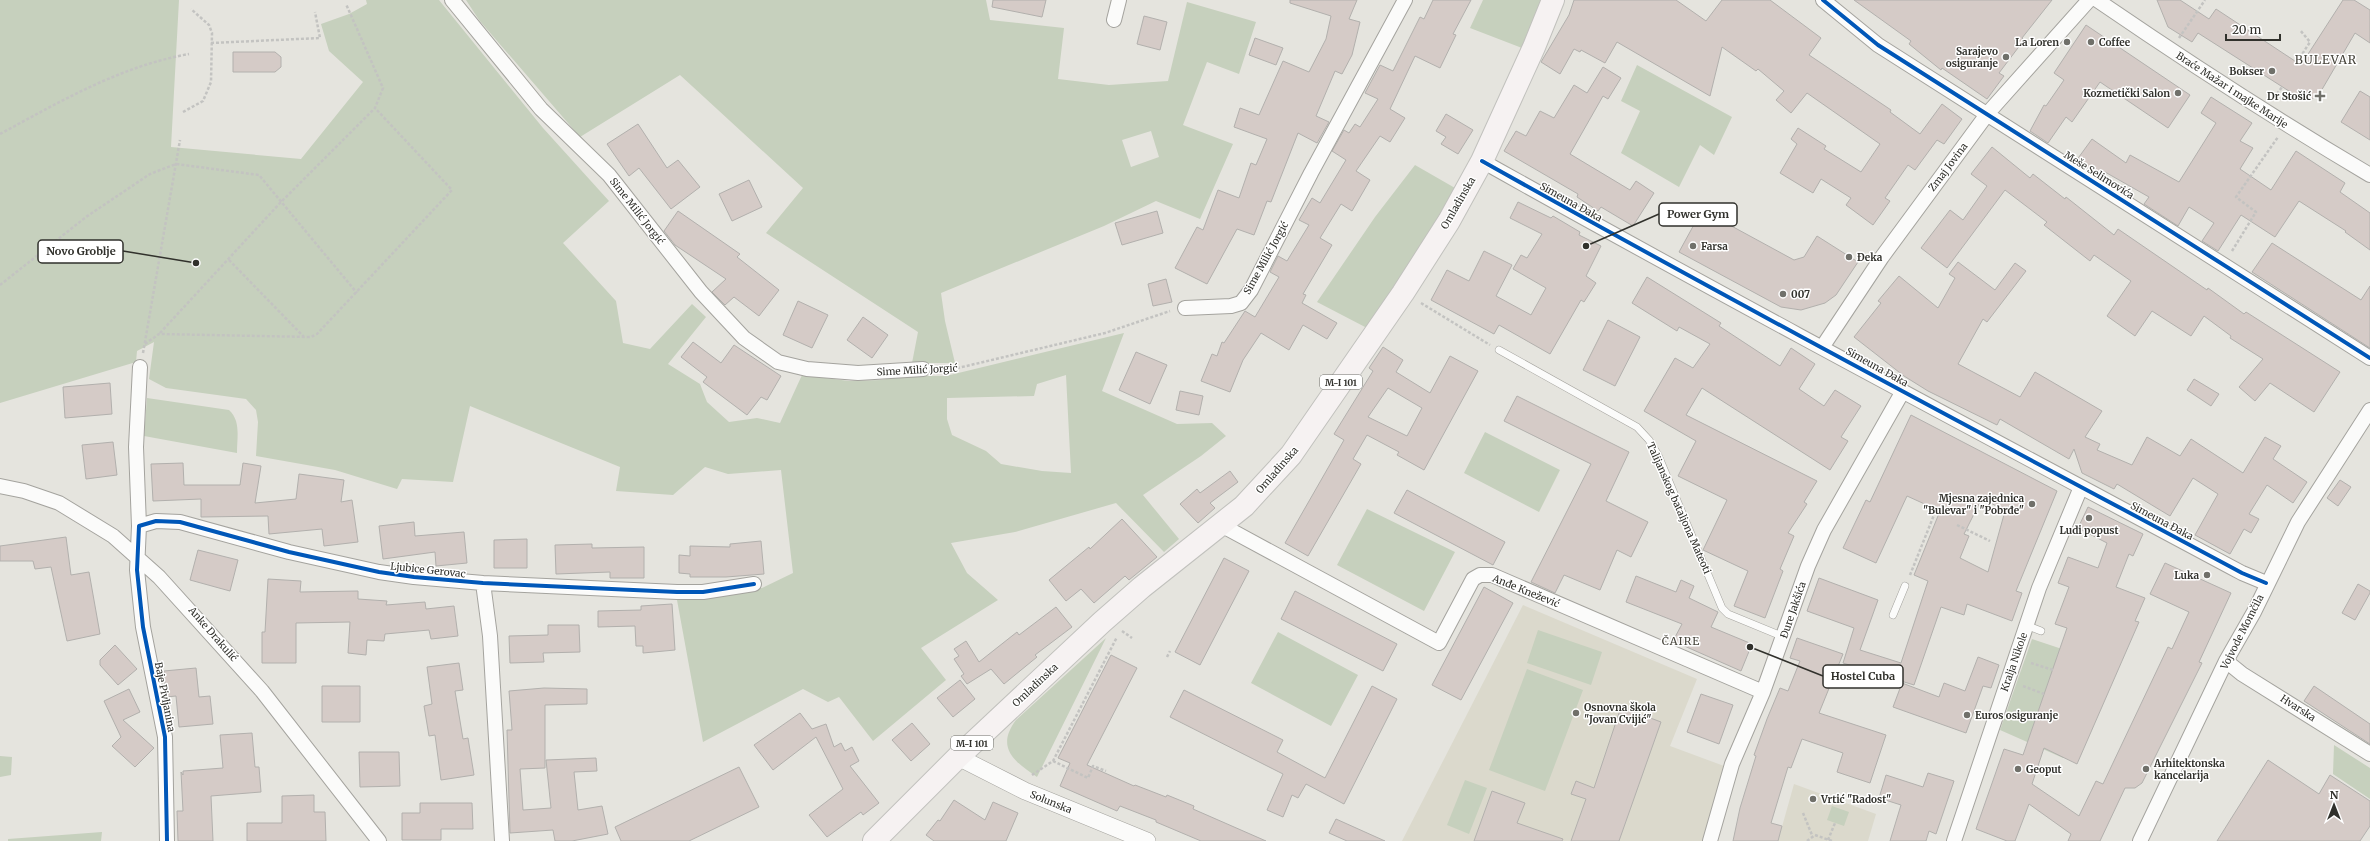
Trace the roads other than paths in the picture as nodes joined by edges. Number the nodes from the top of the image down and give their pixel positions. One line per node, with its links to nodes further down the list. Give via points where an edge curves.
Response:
1 (452, 0): 17 (street, Sime Milić Jorgić, via 541,109 609,175 701,292 744,338 778,362 807,369 858,373)
2 (1119, 0): 8 (street)
3 (1405, 0): 12 (street, Sime Milić Jorgić, via 1251,290 1241,302 1231,306)
4 (1553, 0): 10 (main road, Omladinska / M-I 101)
5 (1823, 0): 9 (street, Meše Selimovića, via 1878,45)
6 (2089, 0): 9 (street, Zmaj Jovina)
7 (2097, 0): 11 (street, Braće Mažar i majke Marije, via 2286,125)
8 (1114, 20)
9 (1988, 113): 13 (street, Zmaj Jovina, via 1885,252); 15 (street, Meše Selimovića)
10 (1482, 161): 13 (street, Simeuna Đaka); 22 (main road, Omladinska / M-I 101, via 1403,293 1306,434 1262,489)
11 (2370, 175)
12 (1185, 308)
13 (1823, 346): 18 (street, Simeuna Đaka)
14 (1499, 350): 32 (lane, Talijanskog bataljona Mateoti, via 1638,427 1644,433 1658,455 1722,608 1728,614)
15 (2370, 358)
16 (140, 367): 23 (street, via 136,447)
17 (923, 369)
18 (1903, 391): 21 (street, Simeuna Đaka); 32 (street, Đure Jakšića, via 1824,530 1808,566)
19 (2370, 410): 26 (street, Vojvode Momčila, via 2298,522)
20 (0, 486): 24 (street, Anke Drakulić, via 59,503 113,536)
21 (2081, 487): 26 (street, Simeuna Đaka, via 2242,573); 30 (street, Kralja Nikole)
22 (1221, 525): 34 (street, Anđe Knežević, via 1439,643 1473,579 1480,575 1492,575); 36 (main road, Omladinska / M-I 101, via 1142,587)
23 (139, 526): 24 (street); 25 (street, Ljubice Gerovac, via 156,521 175,521 289,552 379,572)
24 (138, 558): 37 (street, Baje Pivljanina, via 143,627 165,737); 38 (street, Anke Drakulić, via 187,605 262,691)
25 (483, 583): 27 (street, Ljubice Gerovac, via 677,592 704,592); 39 (street, via 490,636)
26 (2266, 583): 33 (street, Vojvode Momčila, via 2254,612)
27 (754, 584)
28 (1905, 586): 29 (lane)
29 (1893, 615)
30 (2026, 626): 31 (lane); 43 (street, Kralja Nikole)
31 (2042, 630)
32 (1784, 637): 34 (street, Đure Jakšića)
33 (2226, 661): 35 (street, Hvarska, via 2242,674); 44 (street, Vojvode Momčila)
34 (1763, 692): 42 (street, Đure Jakšića, via 1732,764)
35 (2370, 754)
36 (958, 757): 40 (main road, Omladinska / M-I 101); 41 (street, Solunska, via 1025,791)
37 (167, 841)
38 (379, 841)
39 (502, 841)
40 (874, 841)
41 (1147, 841)
42 (1710, 841)
43 (1954, 841)
44 (2140, 841)

